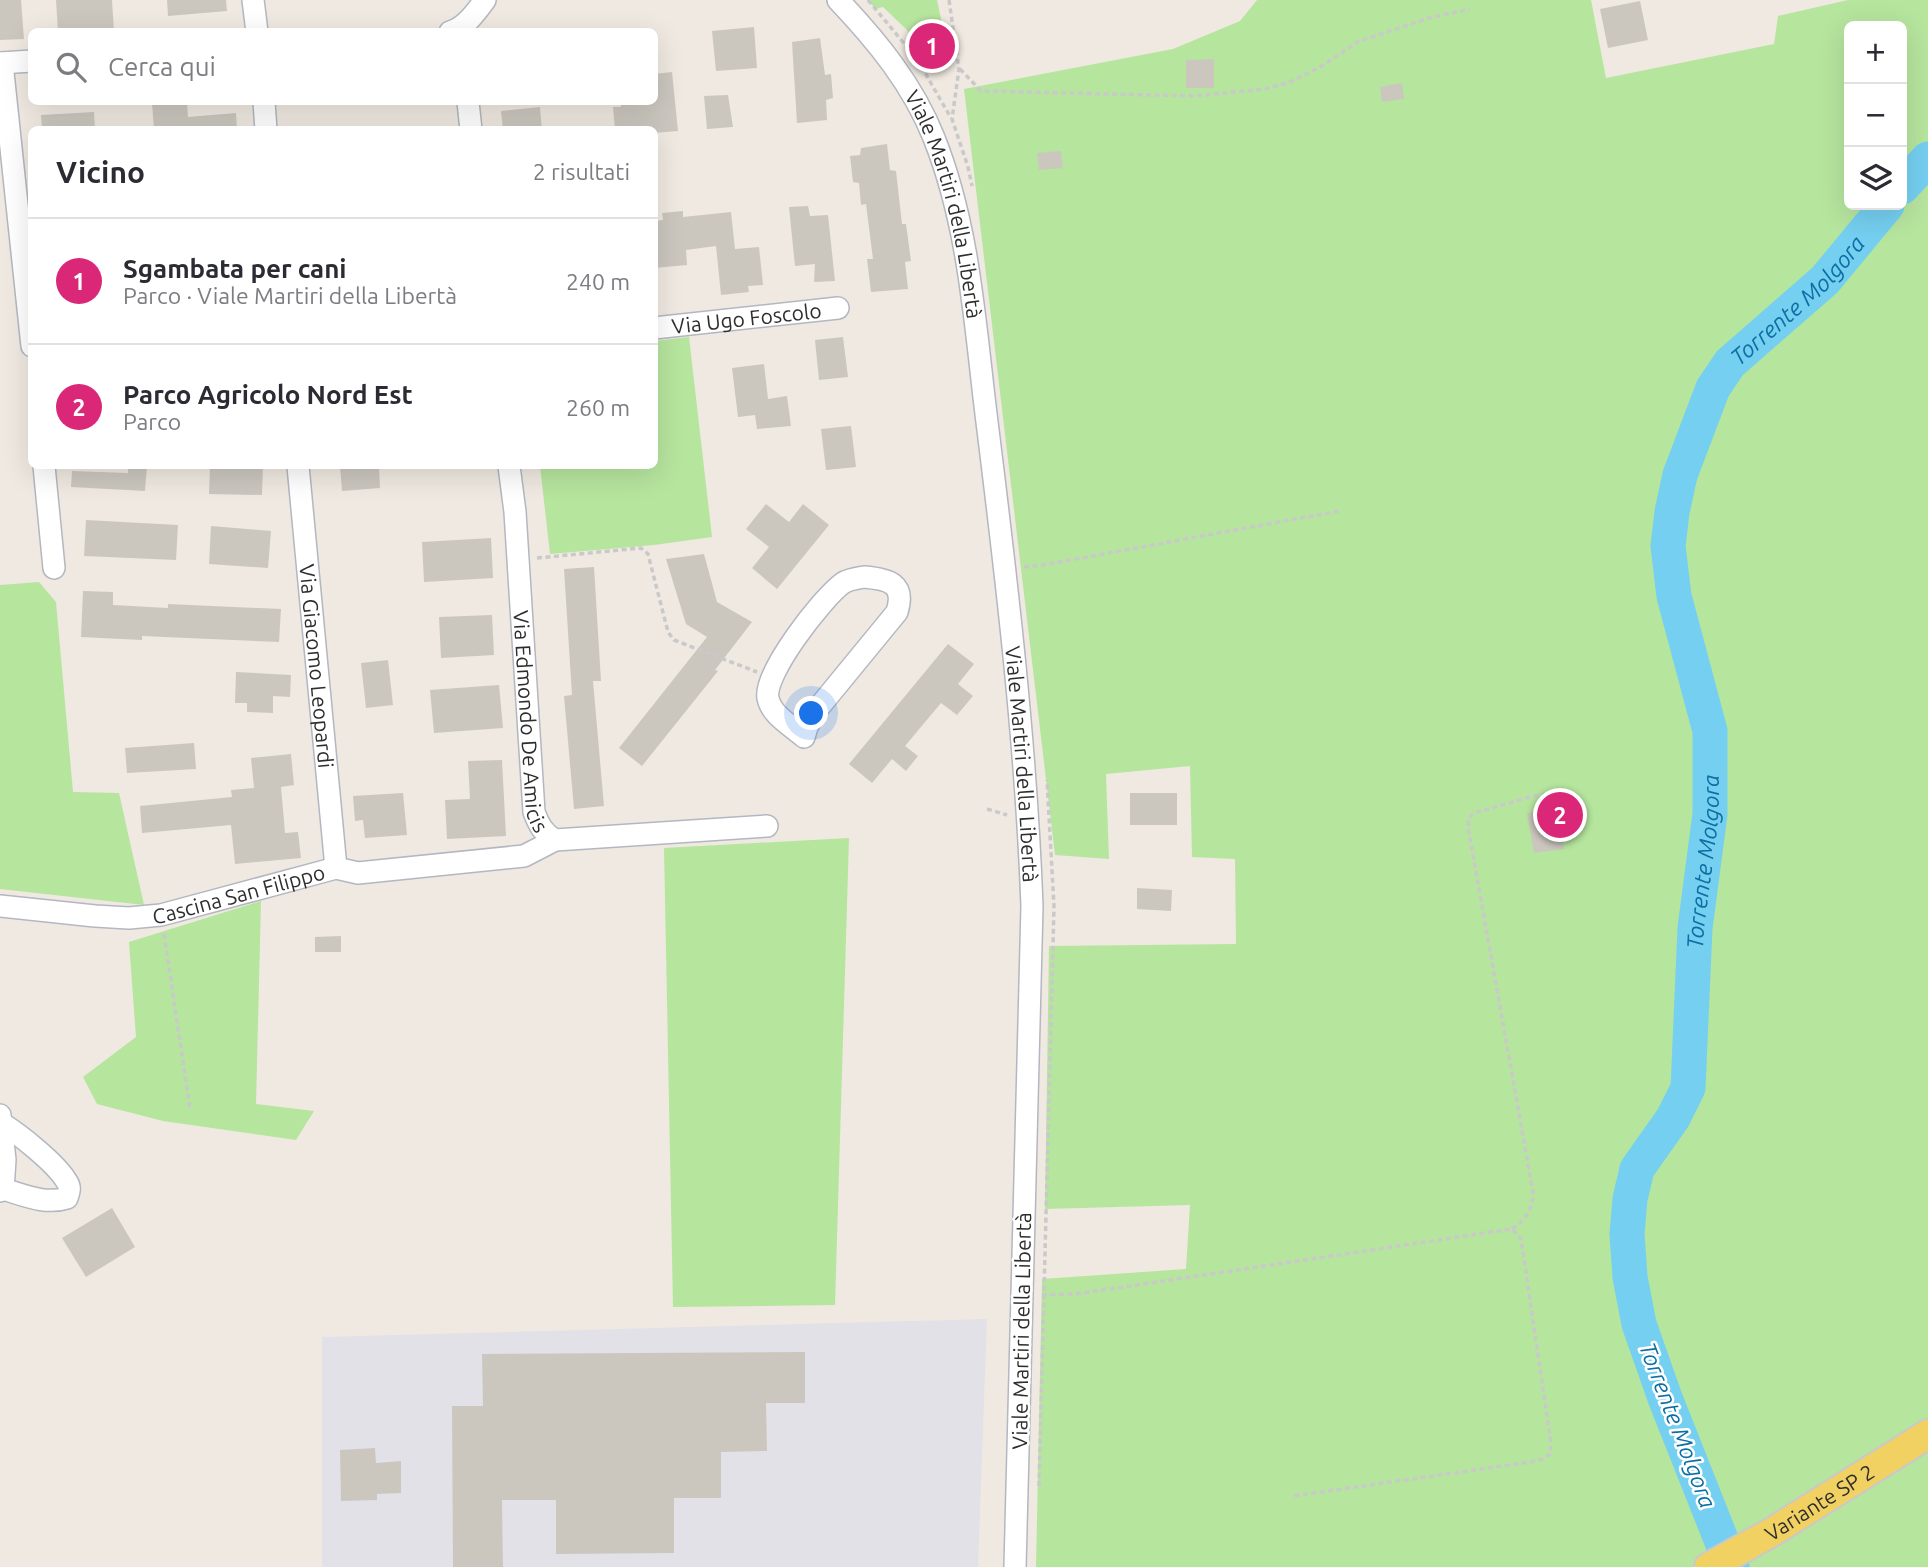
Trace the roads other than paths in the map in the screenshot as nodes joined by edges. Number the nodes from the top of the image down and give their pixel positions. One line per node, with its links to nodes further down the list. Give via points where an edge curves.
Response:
1 (253, 0): 4 (street)
2 (485, 0): 5 (street)
3 (838, 0): 27 (street, Viale Martiri della Libertà, via 877,43 912,93 934,138 956,204 1005,568 1029,816 1032,906)
4 (256, 28)
5 (458, 28)
6 (28, 61): 7 (street)
7 (1, 63): 13 (street)
8 (264, 105): 10 (street)
9 (468, 105): 11 (street)
10 (266, 126)
11 (471, 126)
12 (838, 308): 14 (street, Via Ugo Foscolo)
13 (28, 309)
14 (658, 328)
15 (44, 469): 18 (street)
16 (298, 469): 22 (street, Via Giacomo Leopardi)
17 (509, 469): 21 (street, Via Edmondo De Amicis, via 534,811 546,835)
18 (54, 568)
19 (772, 677): 19 (street, via 768,702 804,737 815,712 897,612 899,590 875,578 844,582 796,635)
20 (767, 826): 21 (street, Via Edmondo De Amicis)
21 (555, 840): 22 (street, Cascina San Filippo, via 524,856 358,873)
22 (336, 868): 23 (street, Cascina San Filippo, via 161,915 129,918)
23 (0, 906)
24 (1, 1118): 25 (street, via 5,1160); 25 (street, via 44,1157 70,1191 67,1198 56,1201)
25 (1, 1190)
26 (1928, 1434): 28 (main road, Variante SP 2)
27 (1015, 1567)
28 (1709, 1567)

